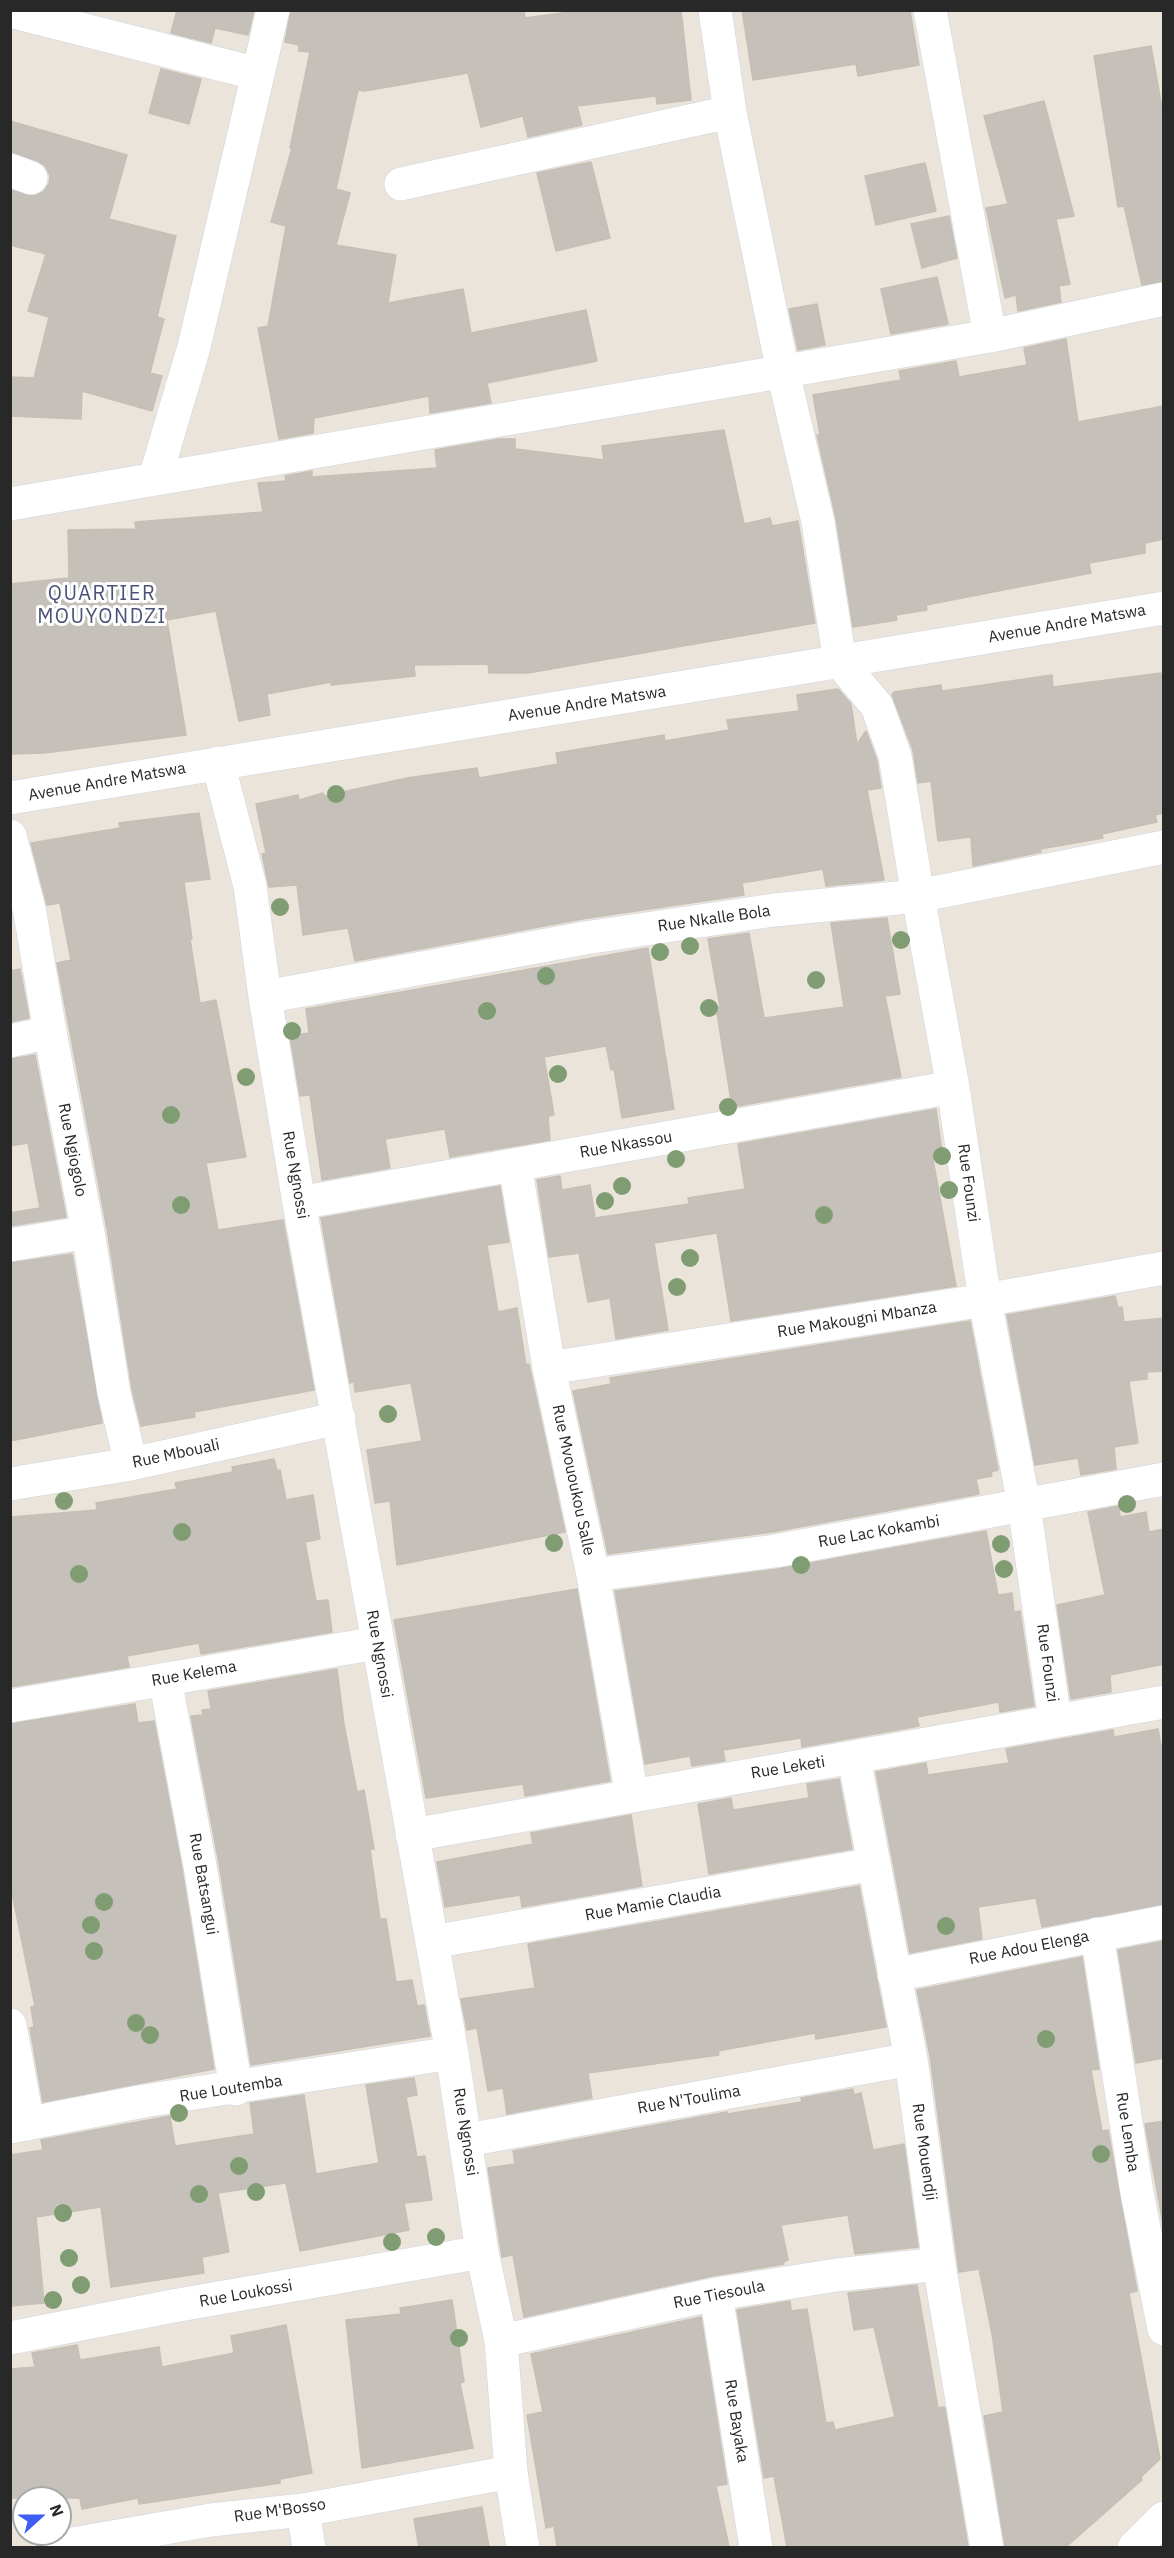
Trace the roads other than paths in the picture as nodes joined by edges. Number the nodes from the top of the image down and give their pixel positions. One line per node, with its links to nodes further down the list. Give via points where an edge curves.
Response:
1 (273, 10): 5 (street)
2 (716, 10): 6 (street)
3 (930, 10): 9 (street)
4 (10, 11): 5 (street)
5 (258, 74): 11 (street, via 194,347)
6 (730, 112): 7 (street); 10 (street)
7 (401, 184)
8 (1164, 299): 9 (street)
9 (990, 336): 10 (street)
10 (783, 372): 11 (street); 14 (street, via 818,522)
11 (155, 478): 12 (street)
12 (10, 504)
13 (1164, 608): 14 (street, Avenue Andre Matswa)
14 (840, 662): 15 (street, Avenue Andre Matswa); 19 (street, Rue Founzi, via 877,706 895,756)
15 (218, 764): 16 (street, Avenue Andre Matswa); 20 (street, Rue Ngnossi, via 250,886)
16 (10, 798)
17 (10, 836): 21 (street, Rue Ngiogolo, via 30,913)
18 (1164, 847): 19 (street, Rue Nkalle Bola)
19 (918, 896): 20 (street, Rue Nkalle Bola, via 774,910 585,938); 23 (street, Rue Founzi)
20 (265, 997): 25 (street, Rue Ngnossi)
21 (50, 1032): 22 (street); 26 (street, Rue Ngiogolo)
22 (10, 1041)
23 (953, 1087): 24 (street, Rue Nkassou); 29 (street, Rue Founzi)
24 (515, 1165): 25 (street, Rue Nkassou); 30 (street, Rue Mvououkou Salle)
25 (299, 1203): 31 (street, Rue Ngnossi)
26 (88, 1232): 27 (street); 32 (street, Rue Ngiogolo, via 114,1393)
27 (10, 1245)
28 (1164, 1268): 29 (street, Rue Makougni Mbanza)
29 (985, 1300): 30 (street, Rue Makougni Mbanza); 35 (street, Rue Founzi)
30 (549, 1368): 36 (street, Rue Mvououkou Salle)
31 (339, 1418): 32 (street, Rue Mbouali); 37 (street, Rue Ngnossi)
32 (131, 1464): 34 (street, Rue Mbouali)
33 (1164, 1479): 35 (street, Rue Lac Kokambi)
34 (10, 1484)
35 (1024, 1505): 36 (street, Rue Lac Kokambi, via 775,1551); 41 (street, Rue Founzi)
36 (592, 1575): 43 (street, Rue Mvououkou Salle)
37 (377, 1643): 38 (street, Rue Kelema); 44 (street, Rue Ngnossi)
38 (165, 1679): 40 (street, Rue Kelema); 53 (street, Rue Batsangui)
39 (1164, 1702): 41 (street, Rue Leketi)
40 (10, 1706)
41 (1055, 1720): 42 (street, Rue Leketi)
42 (854, 1758): 43 (street, Rue Leketi); 45 (street, Rue Mouendji)
43 (632, 1796): 44 (street, Rue Leketi)
44 (412, 1835): 48 (street, Rue Ngnossi)
45 (874, 1864): 48 (street, Rue Mamie Claudia); 49 (street, Rue Mouendji)
46 (1164, 1922): 47 (street, Rue Adou Elenga)
47 (1097, 1934): 49 (street, Rue Adou Elenga); 59 (street, Rue Lemba, via 1137,2193)
48 (432, 1942): 51 (street, Rue Ngnossi)
49 (894, 1975): 52 (street, Rue Mouendji)
50 (10, 2025): 54 (street)
51 (452, 2053): 53 (street, Rue Loutemba); 55 (street, Rue Ngnossi)
52 (911, 2059): 55 (street, Rue N'Toulima); 57 (street, Rue Mouendji)
53 (236, 2088): 54 (street, Rue Loutemba)
54 (19, 2125)
55 (467, 2140): 56 (street, Rue Ngnossi)
56 (483, 2252): 60 (street, Rue Loukossi); 61 (street, Rue Ngnossi)
57 (939, 2264): 58 (street, Rue Tiesoula, via 837,2274); 70 (street, Rue Mouendji)
58 (716, 2294): 61 (street, Rue Tiesoula); 69 (street, Rue Bayaka)
59 (1164, 2329)
60 (10, 2338)
61 (501, 2341): 62 (street, Rue Ngnossi)
62 (511, 2472): 63 (street, Rue M'Bosso); 68 (street, Rue Ngnossi)
63 (303, 2510): 65 (street, Rue M'Bosso, via 211,2520); 67 (street)
64 (1164, 2518): 71 (street)
65 (86, 2545): 66 (street, Rue M'Bosso)
66 (49, 2547)
67 (309, 2547)
68 (523, 2547)
69 (756, 2547)
70 (987, 2547)
71 (1134, 2547)

